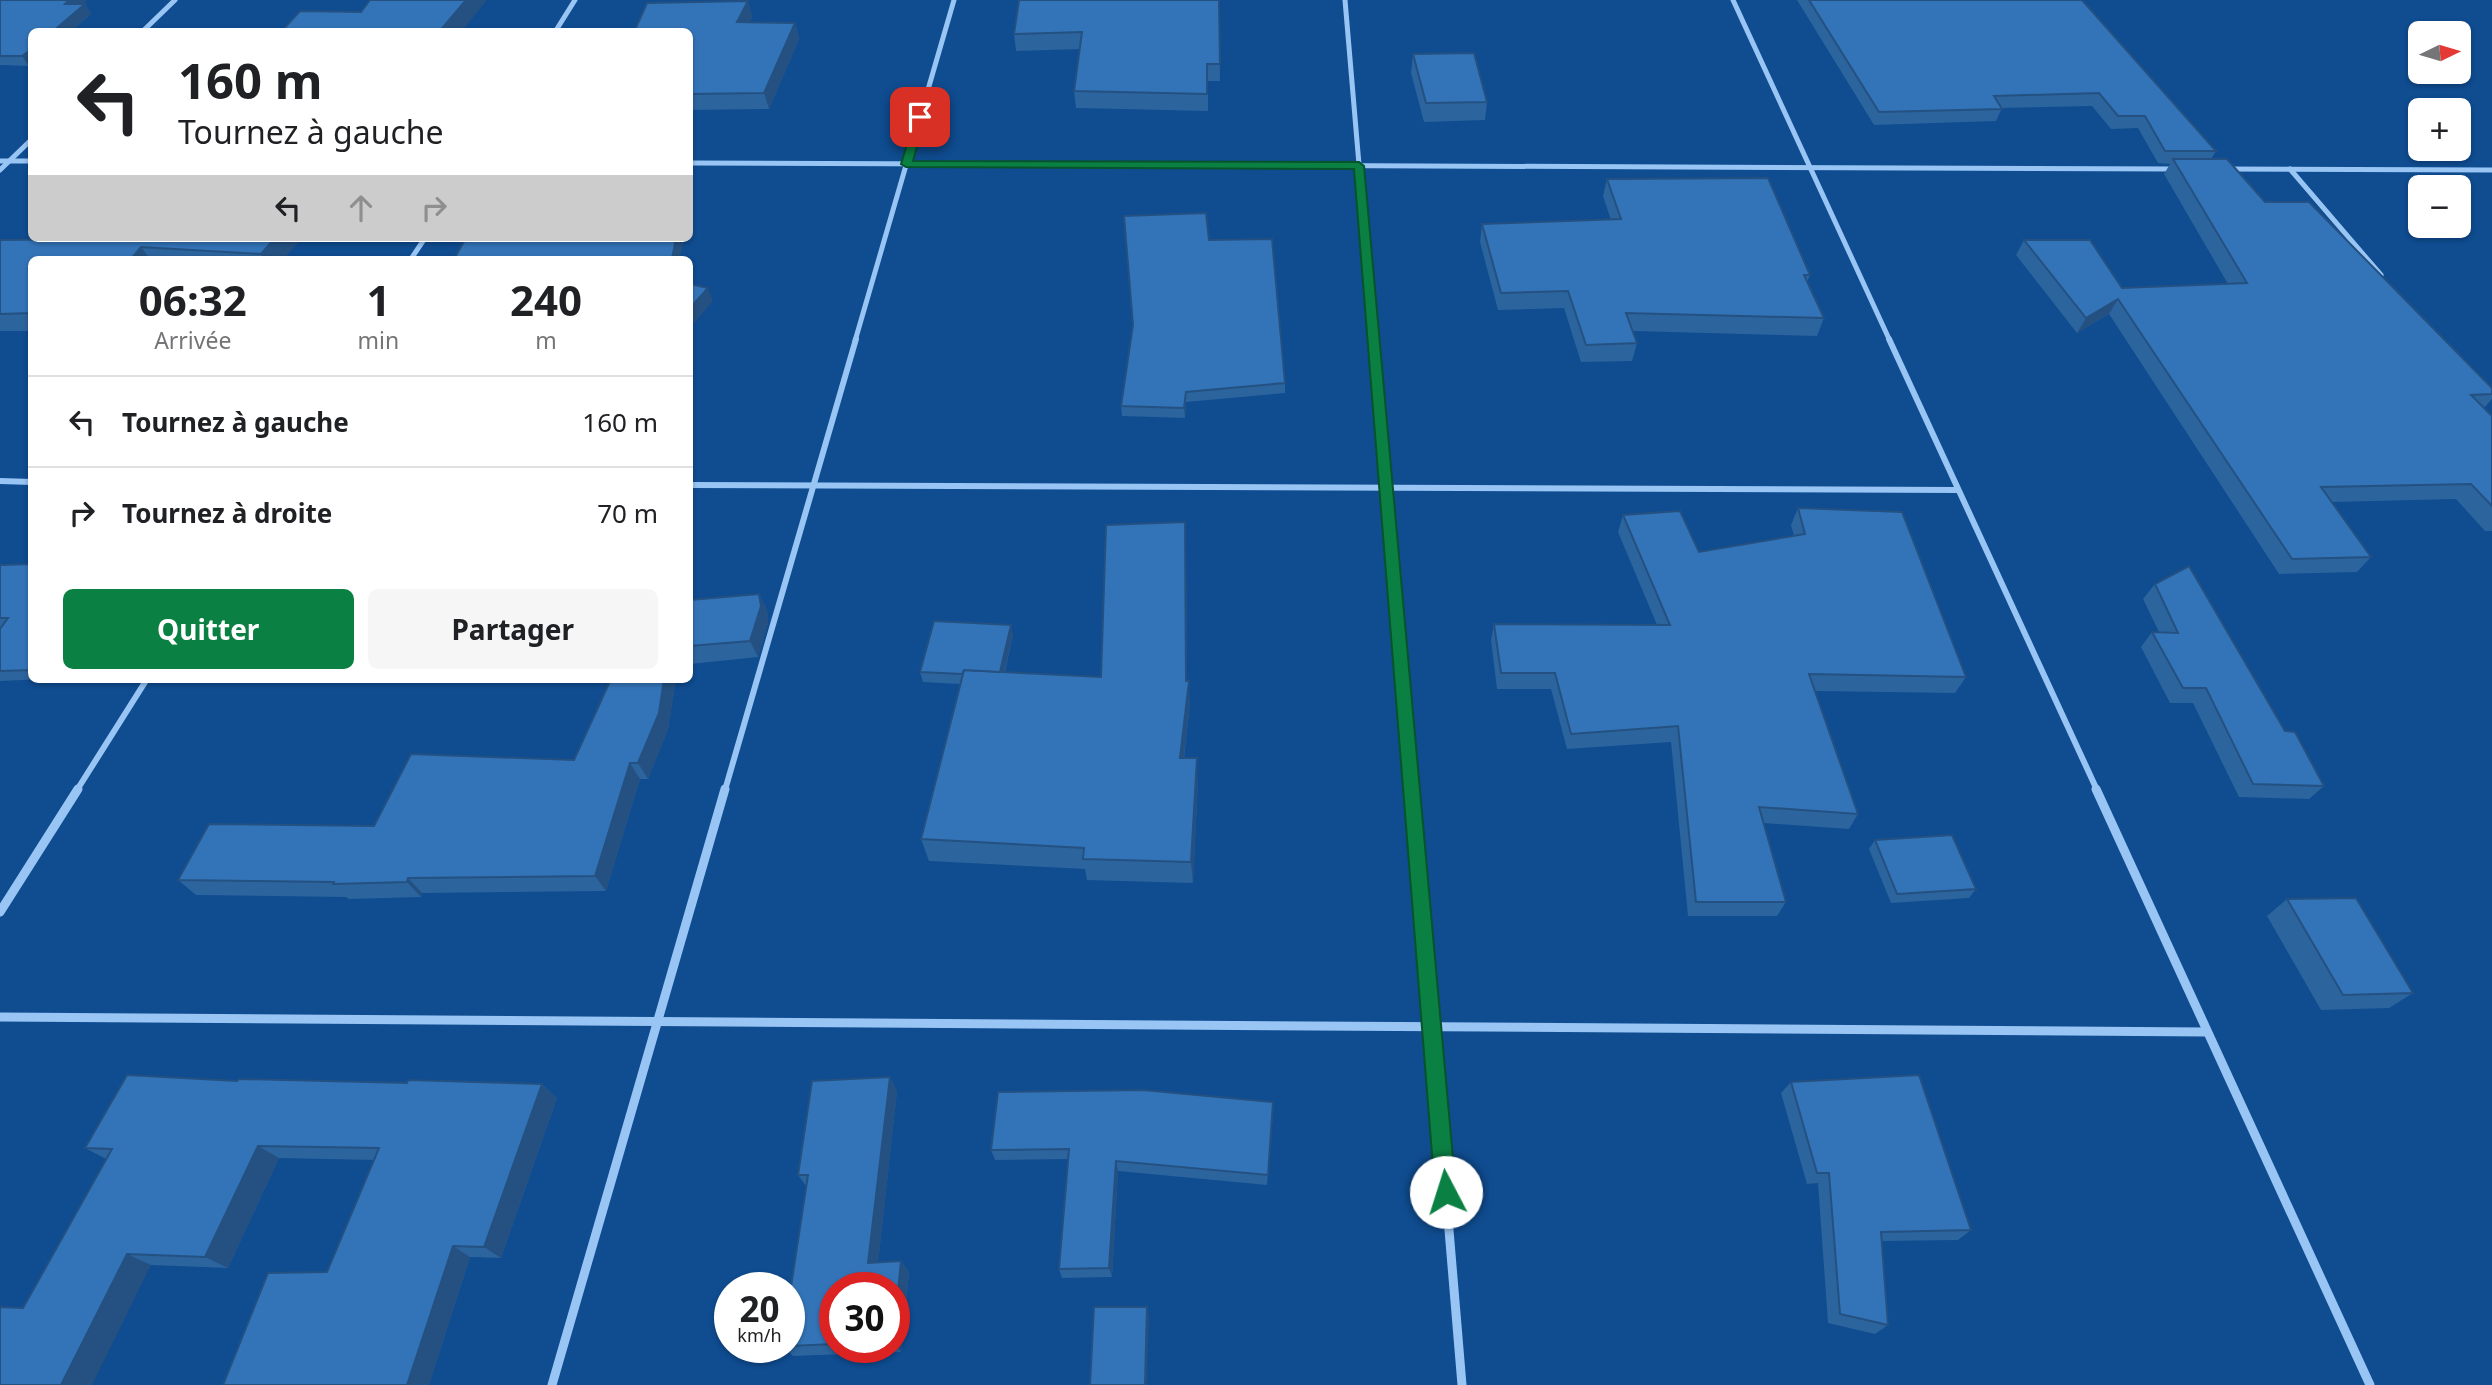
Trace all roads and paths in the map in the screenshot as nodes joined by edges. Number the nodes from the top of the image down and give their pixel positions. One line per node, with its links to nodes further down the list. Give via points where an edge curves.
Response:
1 (175, 0): 6 (street)
2 (575, 0): 7 (street)
3 (954, 0): 13 (street)
4 (1345, 0): 14 (street)
5 (1733, 0): 15 (street)
6 (146, 28)
7 (558, 28)
8 (28, 143): 10 (street)
9 (0, 161): 10 (street)
10 (9, 161): 11 (street); 19 (street)
11 (28, 161)
12 (693, 163): 13 (street)
13 (906, 164): 14 (street); 25 (street)
14 (1359, 166): 15 (street); 26 (street)
15 (1810, 167): 16 (street); 27 (street)
16 (2181, 169)
17 (2222, 169): 18 (street)
18 (2290, 169): 20 (street); 21 (street)
19 (0, 170)
20 (2492, 170)
21 (2387, 282)
22 (0, 481): 23 (street)
23 (28, 482)
24 (693, 485): 25 (street)
25 (813, 485): 26 (street); 31 (street)
26 (1386, 488): 27 (street); 32 (street)
27 (1958, 490): 33 (street)
28 (144, 683): 29 (street)
29 (0, 912)
30 (0, 1017): 31 (street)
31 (657, 1022): 32 (street); 34 (street)
32 (1432, 1027): 33 (street); 35 (street)
33 (2207, 1032): 36 (street)
34 (552, 1385)
35 (1462, 1385)
36 (2370, 1385)

